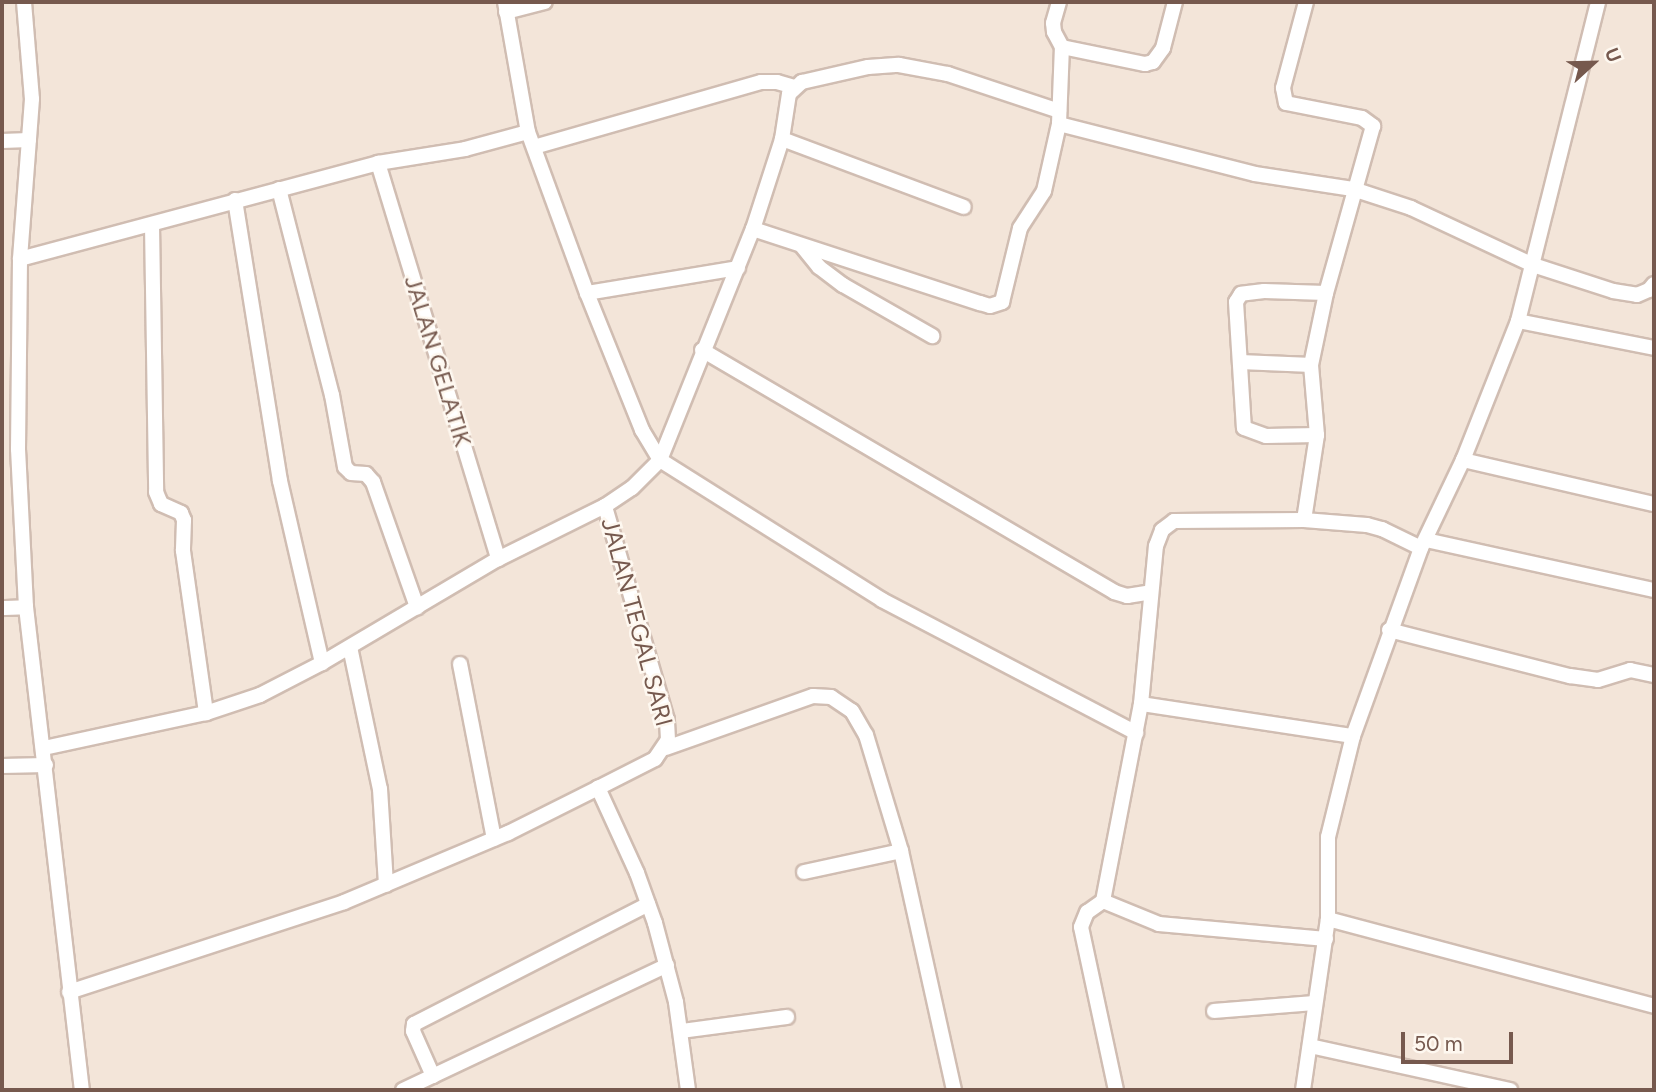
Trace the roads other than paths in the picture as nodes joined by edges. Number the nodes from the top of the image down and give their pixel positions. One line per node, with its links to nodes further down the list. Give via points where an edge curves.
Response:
1 (24, 2): 13 (street, via 32,75)
2 (545, 2): 7 (street)
3 (1059, 2): 8 (street, via 1053,23)
4 (1175, 2): 8 (street, via 1163,48 1153,62)
5 (1306, 2): 17 (street, via 1283,96 1286,103 1369,120 1373,132)
6 (1598, 2): 25 (street)
7 (505, 7): 11 (street)
8 (1062, 47): 10 (street)
9 (794, 87): 10 (street, via 868,67 899,65 948,74); 12 (street, JALAN TEGAL SARI); 15 (street, via 761,82)
10 (1059, 118): 17 (street, via 1241,171); 23 (street, via 1044,191 1023,221 1005,298 997,304 956,296)
11 (528, 132): 15 (street); 16 (street, via 465,149)
12 (782, 139): 20 (street); 22 (street, JALAN TEGAL SARI)
13 (29, 140): 14 (street); 24 (street)
14 (2, 141)
15 (534, 147): 28 (street)
16 (378, 163): 18 (street); 43 (street, JALAN GELATIK)
17 (1353, 188): 25 (street, via 1411,208); 29 (street)
18 (279, 189): 19 (street); 47 (street, via 332,395 345,467 351,473 366,474 373,482)
19 (235, 200): 21 (street); 51 (street, via 280,481)
20 (964, 207)
21 (152, 225): 24 (street); 55 (street, via 156,492 161,504 181,513 184,520 183,551)
22 (753, 229): 23 (street); 26 (street, JALAN TEGAL SARI)
23 (801, 245): 31 (street, via 815,263 844,285)
24 (20, 259): 46 (street, via 18,449)
25 (1533, 265): 27 (street, via 1637,295); 30 (street)
26 (738, 268): 28 (street); 33 (street, JALAN TEGAL SARI)
27 (1654, 284)
28 (587, 293): 37 (street, via 642,430)
29 (1326, 293): 34 (street, via 1241,295 1236,302); 35 (street)
30 (1518, 321): 32 (street); 38 (street)
31 (932, 336)
32 (1654, 348)
33 (702, 350): 37 (street, JALAN TEGAL SARI); 45 (street, via 1114,592 1127,596)
34 (1241, 362): 35 (street); 36 (street, via 1244,428 1266,436)
35 (1311, 365): 36 (street)
36 (1317, 435): 41 (street)
37 (660, 460): 40 (street, JALAN TEGAL SARI); 56 (street, via 882,600)
38 (1463, 460): 39 (street); 42 (street)
39 (1654, 504)
40 (606, 506): 43 (street); 59 (street, JALAN TEGAL SARI, via 667,720)
41 (1304, 520): 42 (street, via 1367,525); 45 (street, via 1174,521 1159,536)
42 (1423, 544): 44 (street); 49 (street)
43 (498, 559): 47 (street)
44 (1654, 590)
45 (1152, 592): 54 (street)
46 (26, 607): 48 (street); 58 (street)
47 (417, 607): 50 (street)
48 (2, 608)
49 (1389, 631): 53 (street, via 1570,676 1598,680 1630,670); 57 (street)
50 (349, 647): 51 (street); 66 (street, via 380,789)
51 (322, 663): 55 (street, via 260,695)
52 (460, 664): 63 (street)
53 (1654, 675)
54 (1141, 704): 56 (street); 57 (street)
55 (206, 713): 58 (street)
56 (1136, 733): 67 (street)
57 (1353, 736): 69 (street, via 1328,837)
58 (44, 748): 60 (street)
59 (666, 748): 62 (street, JALAN TEGAL SARI, via 645,766); 64 (street, via 799,699 821,695 841,702 866,735)
60 (46, 765): 61 (street); 72 (street)
61 (2, 766)
62 (598, 788): 63 (street, JALAN TEGAL SARI); 68 (street)
63 (494, 839): 66 (street, JALAN TEGAL SARI)
64 (901, 851): 65 (street); 83 (street)
65 (804, 872)
66 (386, 885): 72 (street, JALAN TEGAL SARI)
67 (1103, 901): 70 (street, via 1159,924); 84 (street, via 1087,912 1081,926)
68 (649, 904): 71 (street); 79 (street, via 415,1024)
69 (1328, 919): 70 (street); 74 (street)
70 (1326, 939): 73 (street)
71 (667, 965): 77 (street); 79 (street)
72 (69, 992): 80 (street)
73 (1314, 1003): 75 (street); 78 (street)
74 (1654, 1006)
75 (1214, 1011)
76 (787, 1017): 77 (street)
77 (682, 1031): 82 (street)
78 (1310, 1045): 85 (street); 86 (street)
79 (433, 1076): 81 (street)
80 (82, 1090)
81 (403, 1090)
82 (688, 1090)
83 (954, 1090)
84 (1116, 1090)
85 (1303, 1090)
86 (1510, 1090)

